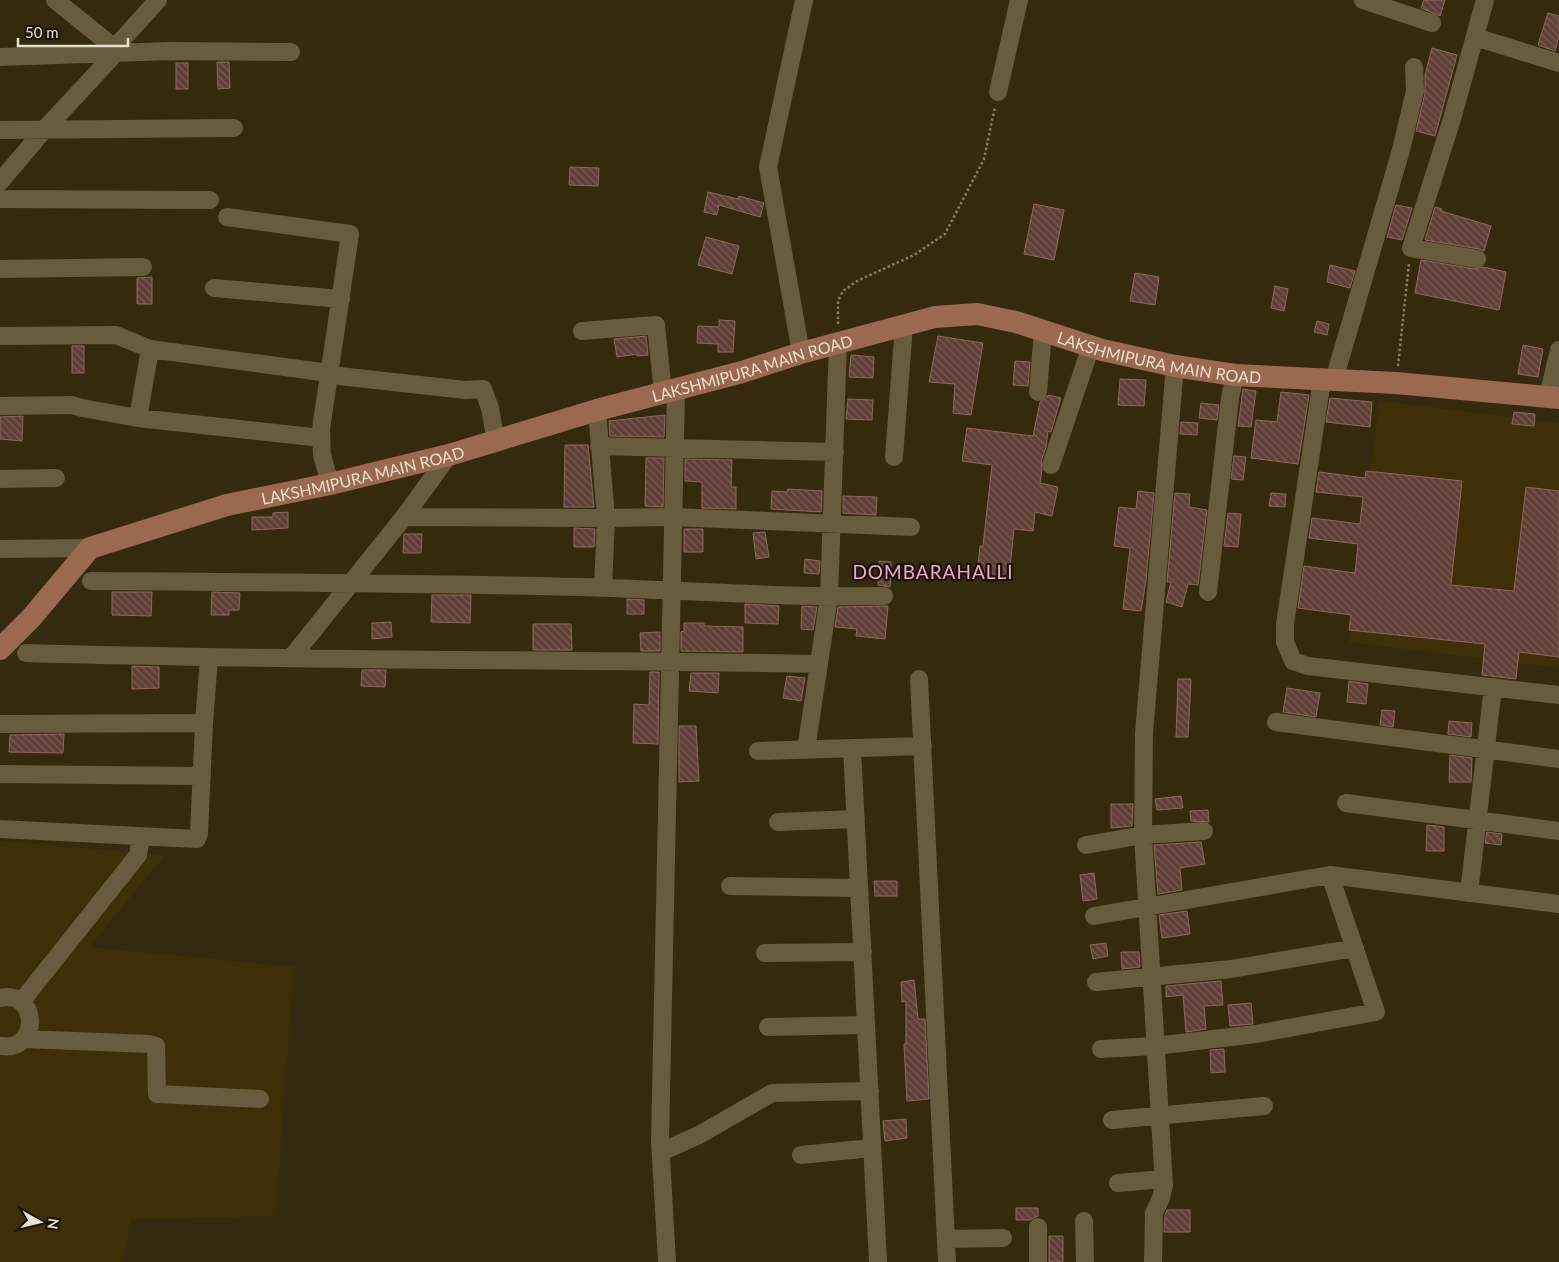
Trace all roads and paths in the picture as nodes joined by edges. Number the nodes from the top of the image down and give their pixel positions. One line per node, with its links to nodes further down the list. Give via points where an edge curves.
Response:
1 (55, 0): 11 (street, via 111,45)
2 (158, 0): 11 (street)
3 (804, 0): 37 (street, via 768,167)
4 (1019, 0): 15 (street)
5 (1363, 0): 7 (street)
6 (1485, 0): 9 (street)
7 (1397, 5): 8 (street)
8 (1432, 23)
9 (1475, 37): 13 (street); 23 (street)
10 (291, 52): 11 (street)
11 (110, 53): 12 (street); 18 (street, via 111,58)
12 (0, 57)
13 (1559, 63)
14 (1414, 67): 41 (street, via 1415,91 1401,150)
15 (998, 92): 33 (path, via 984,159 944,234 914,255 843,291 838,301)
16 (234, 128): 18 (street)
17 (0, 130): 18 (street)
18 (44, 130): 19 (street)
19 (0, 182)
20 (0, 199): 21 (street)
21 (210, 200)
22 (227, 217): 28 (street, via 350,234)
23 (1410, 248): 24 (street); 42 (path)
24 (1477, 259)
25 (143, 267): 26 (street)
26 (0, 269)
27 (214, 288): 28 (street)
28 (341, 298): 39 (street)
29 (904, 325): 31 (main road, LAKSHMIPURA MAIN ROAD, via 935,317 977,314); 33 (main road, LAKSHMIPURA MAIN ROAD); 55 (street)
30 (582, 331): 43 (street, via 656,325)
31 (1044, 331): 34 (main road, LAKSHMIPURA MAIN ROAD); 44 (street)
32 (0, 336): 35 (street, via 116,335)
33 (838, 343): 37 (main road, LAKSHMIPURA MAIN ROAD); 53 (street)
34 (1091, 346): 38 (main road, LAKSHMIPURA MAIN ROAD); 56 (street)
35 (150, 349): 39 (street); 48 (street)
36 (1559, 350): 45 (street)
37 (802, 353): 43 (main road, LAKSHMIPURA MAIN ROAD)
38 (1175, 366): 40 (main road, LAKSHMIPURA MAIN ROAD); 101 (street, via 1144,733)
39 (329, 373): 49 (street); 50 (street, via 465,390 482,389 490,408)
40 (1235, 375): 41 (main road, LAKSHMIPURA MAIN ROAD); 71 (street)
41 (1328, 380): 42 (main road, LAKSHMIPURA MAIN ROAD); 81 (street, via 1285,624 1286,642 1293,661 1308,666)
42 (1396, 383): 45 (main road, LAKSHMIPURA MAIN ROAD)
43 (670, 391): 47 (main road, LAKSHMIPURA MAIN ROAD); 52 (street)
44 (1038, 392)
45 (1553, 397)
46 (0, 406): 48 (street, via 72,405)
47 (597, 410): 50 (main road, LAKSHMIPURA MAIN ROAD); 51 (street)
48 (138, 418): 49 (street)
49 (321, 438): 59 (street)
50 (496, 442): 54 (main road, LAKSHMIPURA MAIN ROAD)
51 (599, 446): 52 (street); 62 (street)
52 (674, 448): 53 (street); 61 (street)
53 (835, 452): 63 (street)
54 (449, 455): 59 (main road, LAKSHMIPURA MAIN ROAD); 60 (street)
55 (894, 457)
56 (1051, 464)
57 (56, 478): 58 (street)
58 (0, 479)
59 (330, 484): 65 (main road, LAKSHMIPURA MAIN ROAD, via 228,505)
60 (404, 517): 62 (street); 68 (street)
61 (673, 517): 62 (street); 63 (street); 70 (street)
62 (606, 518): 69 (street)
63 (832, 525): 64 (street); 73 (street)
64 (911, 527)
65 (90, 548): 66 (street); 74 (main road, via 32,617)
66 (0, 550)
67 (91, 581): 68 (street)
68 (351, 583): 69 (street); 77 (street)
69 (603, 588): 70 (street)
70 (672, 590): 73 (street); 78 (street)
71 (1208, 592)
72 (884, 596): 73 (street)
73 (829, 597): 79 (street)
74 (0, 649)
75 (26, 654): 76 (street)
76 (209, 658): 77 (street); 84 (street)
77 (292, 658): 78 (street)
78 (672, 661): 79 (street); 130 (street)
79 (819, 664): 88 (street)
80 (919, 679): 86 (street)
81 (1493, 688): 82 (street); 89 (street)
82 (1559, 695)
83 (1276, 722): 89 (street)
84 (204, 723): 85 (street); 93 (street)
85 (0, 724)
86 (923, 746): 87 (street); 137 (street)
87 (852, 748): 88 (street); 95 (street)
88 (806, 750): 90 (street)
89 (1486, 750): 91 (street); 96 (street)
90 (758, 751)
91 (1559, 759)
92 (0, 774): 93 (street)
93 (202, 776): 102 (street, via 200,833 197,839)
94 (1346, 803): 96 (street)
95 (856, 819): 97 (street); 106 (street)
96 (1478, 820): 100 (street); 107 (street)
97 (778, 822)
98 (0, 829): 102 (street)
99 (1204, 830): 101 (street)
100 (1559, 831)
101 (1142, 835): 103 (street); 109 (street)
102 (140, 837): 117 (street, via 138,855)
103 (1086, 845)
104 (1330, 875): 107 (street); 109 (street); 111 (street)
105 (730, 886): 106 (street)
106 (859, 888): 112 (street)
107 (1469, 893): 108 (street)
108 (1559, 904)
109 (1147, 906): 110 (street); 114 (street)
110 (1094, 916)
111 (1355, 948): 114 (street, via 1230,969); 122 (street, via 1376,1012 1256,1034)
112 (863, 952): 113 (street); 118 (street)
113 (765, 953)
114 (1151, 977): 115 (street); 122 (street)
115 (1096, 982)
116 (0, 998): 117 (street, via 13,998)
117 (20, 1002): 120 (street, via 30,1015 29,1031)
118 (866, 1025): 119 (street); 124 (street)
119 (768, 1027)
120 (24, 1038): 121 (street, via 18,1044); 125 (street, via 150,1044 156,1046 157,1094)
121 (0, 1046)
122 (1155, 1046): 123 (street); 127 (street)
123 (1101, 1049)
124 (870, 1091): 129 (street); 130 (street, via 772,1093 699,1136)
125 (260, 1099)
126 (1264, 1106): 127 (street)
127 (1159, 1116): 128 (street); 132 (street)
128 (1112, 1120)
129 (872, 1148): 131 (street); 139 (street)
130 (661, 1152): 138 (street)
131 (801, 1155)
132 (1163, 1179): 133 (street); 143 (street, via 1161,1198 1154,1213)
133 (1118, 1183)
134 (1084, 1221): 142 (street)
135 (1038, 1226): 141 (street)
136 (1003, 1238): 137 (street)
137 (946, 1239): 140 (street)
138 (667, 1262)
139 (878, 1262)
140 (947, 1262)
141 (1038, 1262)
142 (1085, 1262)
143 (1153, 1262)

